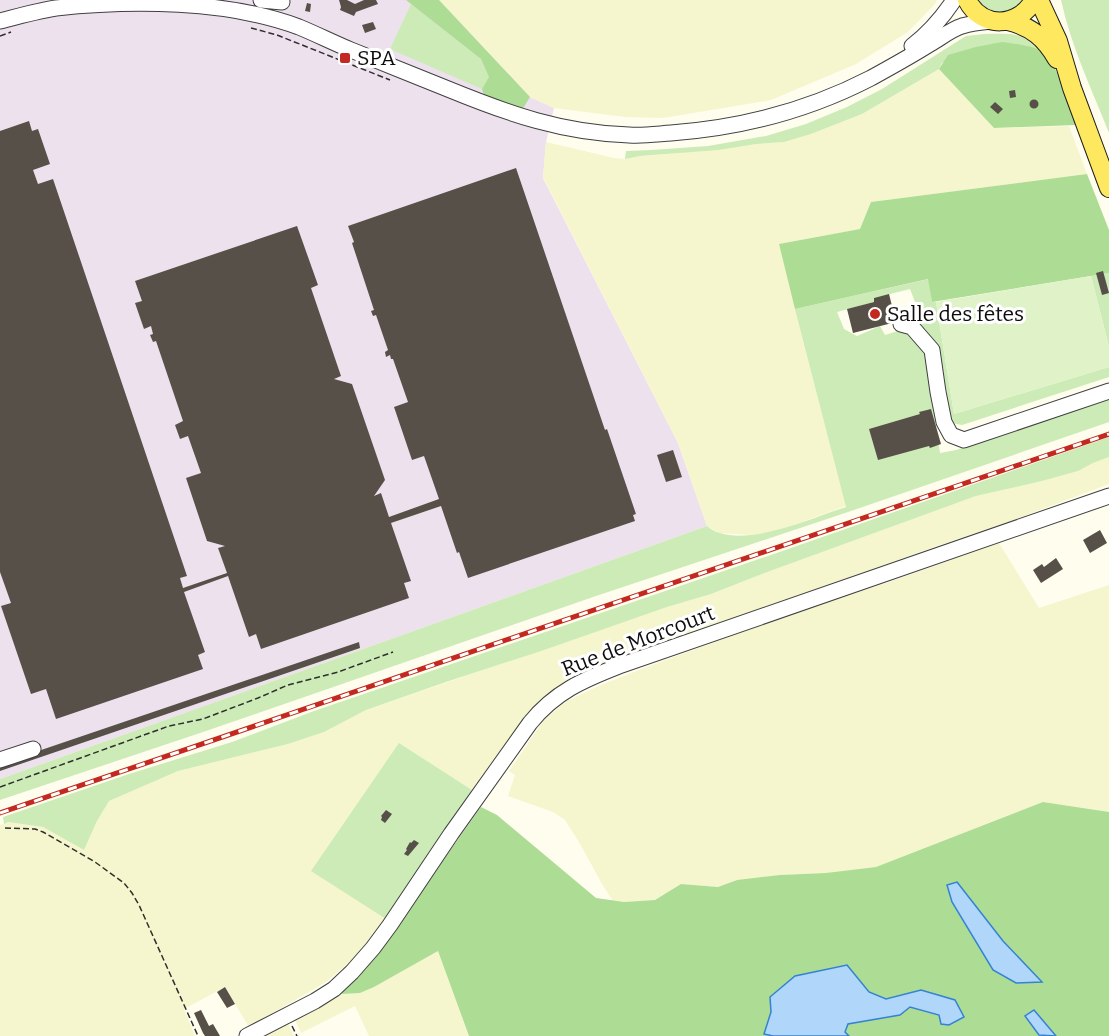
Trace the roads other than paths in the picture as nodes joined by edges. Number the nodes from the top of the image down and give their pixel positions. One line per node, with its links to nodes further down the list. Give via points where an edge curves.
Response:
1 (261, 0): 7 (street)
2 (954, 0): 10 (street, via 924,37)
3 (967, 0): 9 (main road, via 979,15)
4 (1034, 0): 9 (main road, via 1021,15)
5 (1039, 0): 11 (main road, via 1058,41)
6 (96, 1): 8 (street); 10 (street, via 171,2 262,16 297,26 504,112 590,132 647,135 743,124 795,110)
7 (282, 2)
8 (0, 21)
9 (1000, 21): 10 (street, via 952,30); 11 (main road, via 1025,26 1036,33 1050,48)
10 (870, 78)
11 (1072, 88): 12 (main road)
12 (1109, 188)
13 (901, 324): 14 (street, via 912,327 932,350 944,422 951,435 964,440)
14 (1109, 391)
15 (1109, 496): 18 (street, Rue de Morcourt, via 619,666 571,687 530,723 390,925 352,972 334,989)
16 (33, 749): 17 (street)
17 (0, 760)
18 (247, 1036)

